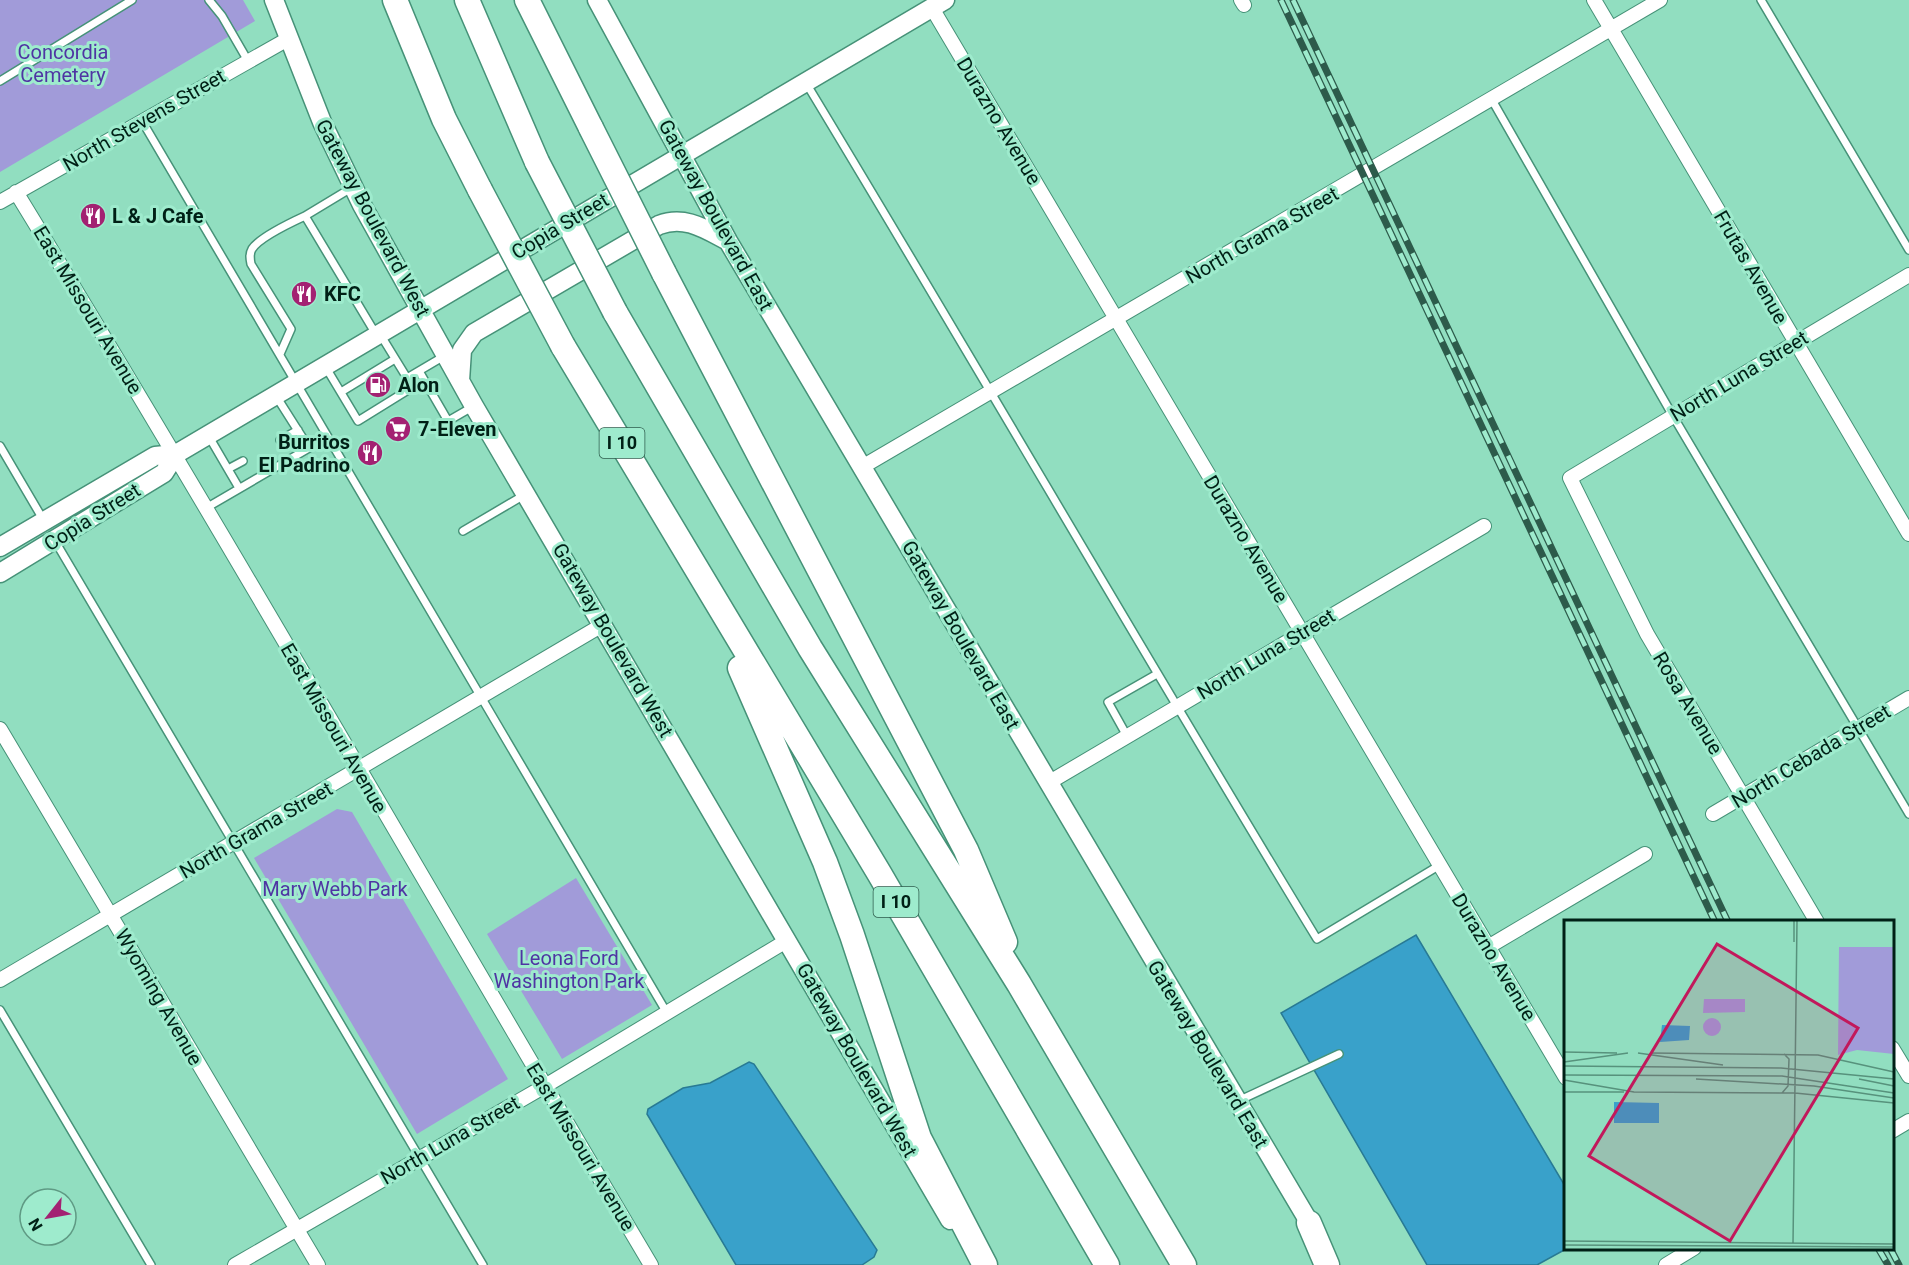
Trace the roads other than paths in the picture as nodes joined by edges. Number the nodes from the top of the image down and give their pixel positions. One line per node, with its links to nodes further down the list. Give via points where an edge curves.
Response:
1 (132, 0): 15 (lane)
2 (208, 0): 14 (lane)
3 (274, 0): 13 (main road, Gateway Boulevard West)
4 (396, 0): 61 (highway, I 10, bridge, via 444,119 480,190 563,346)
5 (467, 0): 86 (highway, bridge, via 537,162 615,312 804,638)
6 (527, 0): 86 (highway, bridge, via 664,273 966,850 997,919)
7 (597, 0): 19 (main road, Gateway Boulevard East)
8 (1594, 0): 12 (street, Frutas Avenue)
9 (1660, 0): 12 (street, North Grama Street)
10 (1761, 0): 25 (lane)
11 (935, 3): 16 (main road, Copia Street); 28 (street, Durazno Avenue)
12 (1611, 29): 17 (street, North Grama Street); 30 (street, Frutas Avenue)
13 (288, 39): 14 (street, North Stevens Street); 20 (main road, Gateway Boulevard West)
14 (248, 61): 18 (street, North Stevens Street)
15 (0, 81)
16 (806, 83): 19 (main road, Copia Street); 40 (lane)
17 (1492, 100): 28 (street, North Grama Street); 43 (lane)
18 (142, 121): 21 (street, North Stevens Street); 31 (lane)
19 (680, 156): 24 (main road, Gateway Boulevard East); 27 (main road, Copia Street)
20 (353, 187): 23 (lane); 27 (main road, Gateway Boulevard West)
21 (16, 192): 22 (street, North Stevens Street); 48 (street, East Missouri Avenue)
22 (0, 202)
23 (305, 216): 29 (lane); 31 (lane, via 252,248 249,256 291,329)
24 (728, 241): 37 (main road, via 686,221 659,225 474,333 462,350); 50 (main road, Gateway Boulevard East)
25 (1909, 250)
26 (1909, 276): 30 (street, North Luna Street)
27 (421, 310): 29 (main road, Copia Street); 32 (main road, Gateway Boulevard West)
28 (1117, 320): 40 (street, North Grama Street); 65 (street, Durazno Avenue)
29 (379, 335): 33 (lane); 34 (main road, Copia Street)
30 (1795, 342): 43 (street, North Luna Street); 59 (street, Frutas Avenue)
31 (280, 354): 38 (lane)
32 (446, 355): 35 (lane); 37 (main road, Gateway Boulevard West)
33 (395, 359): 36 (lane); 39 (lane)
34 (325, 366): 38 (main road, Copia Street); 39 (lane)
35 (419, 371): 36 (lane); 42 (lane, via 448,421)
36 (407, 378): 39 (lane, via 408,390 358,421)
37 (460, 381): 42 (main road, Gateway Boulevard West)
38 (297, 383): 41 (main road, Copia Street); 67 (lane)
39 (340, 392)
40 (993, 392): 50 (street, North Grama Street); 66 (lane)
41 (276, 395): 44 (lane); 45 (main road, Copia Street)
42 (474, 406): 54 (main road, Gateway Boulevard West)
43 (1673, 416): 52 (street, North Luna Street); 70 (lane)
44 (298, 430): 46 (lane); 53 (lane, via 309,448)
45 (208, 435): 48 (main road, Copia Street); 51 (lane)
46 (280, 440)
47 (0, 446): 56 (lane)
48 (176, 454): 55 (street, East Missouri Avenue); 56 (main road, Copia Street, via 155,456); 60 (main road, Copia Street, via 164,472)
49 (243, 461): 51 (lane)
50 (862, 467): 74 (main road, Gateway Boulevard East)
51 (228, 469): 53 (lane)
52 (1570, 478): 75 (street, Rosa Avenue, via 1647,634)
53 (239, 488): 55 (lane)
54 (527, 494): 58 (lane); 64 (main road, Gateway Boulevard West)
55 (206, 508): 73 (street, East Missouri Avenue)
56 (44, 521): 62 (main road, Copia Street)
57 (1484, 526): 65 (street, North Luna Street)
58 (463, 531)
59 (1909, 534)
60 (55, 540): 63 (main road, Copia Street); 78 (lane)
61 (680, 541): 107 (highway, via 763,715 825,862 919,1138); 108 (highway, I 10)
62 (0, 547)
63 (0, 573)
64 (604, 624): 67 (street, North Grama Street); 83 (main road, Gateway Boulevard West)
65 (1302, 633): 69 (street, North Luna Street); 80 (street, Durazno Avenue)
66 (1156, 674): 69 (lane); 72 (lane, via 1108,702)
67 (479, 698): 73 (street, North Grama Street); 88 (lane)
68 (1909, 698): 70 (street, North Cebada Street)
69 (1176, 708): 72 (street, North Luna Street); 80 (lane, via 1317,939)
70 (1858, 728): 75 (street, North Cebada Street); 77 (lane)
71 (0, 729): 81 (street, Wyoming Avenue)
72 (1127, 736): 74 (street, North Luna Street)
73 (358, 770): 78 (street, North Grama Street); 93 (street, East Missouri Avenue)
74 (1048, 783): 94 (main road, Gateway Boulevard East)
75 (1743, 796): 76 (street, North Cebada Street); 82 (street, Rosa Avenue)
76 (1713, 814)
77 (1909, 814)
78 (234, 843): 81 (street, North Grama Street); 97 (lane)
79 (1645, 854): 84 (street)
80 (1440, 865): 84 (street, Durazno Avenue)
81 (111, 915): 85 (street, North Grama Street); 99 (street, Wyoming Avenue)
82 (1816, 920)
83 (788, 940): 88 (street, North Luna Street); 107 (main road, Gateway Boulevard West, via 942,1206)
84 (1488, 947): 91 (street, Durazno Avenue)
85 (0, 980)
86 (1019, 984): 109 (highway)
87 (0, 1010): 102 (lane)
88 (667, 1013): 93 (street, North Luna Street)
89 (1894, 1050): 92 (street)
90 (1339, 1054): 94 (lane)
91 (1564, 1075)
92 (1909, 1076)
93 (545, 1086): 97 (street, North Luna Street); 106 (street, East Missouri Avenue)
94 (1236, 1101): 98 (main road, Gateway Boulevard East)
95 (1909, 1121): 96 (street)
96 (1894, 1130)
97 (419, 1156): 99 (street, North Luna Street); 105 (lane)
98 (1309, 1223): 110 (highway); 111 (main road, Gateway Boulevard East)
99 (296, 1228): 103 (street, North Luna Street); 104 (street, Wyoming Avenue)
100 (1691, 1250): 101 (street)
101 (1672, 1264)
102 (151, 1265)
103 (235, 1265)
104 (318, 1265)
105 (483, 1265)
106 (651, 1265)
107 (983, 1265)
108 (1107, 1265)
109 (1184, 1265)
110 (1327, 1265)
111 (1334, 1265)

